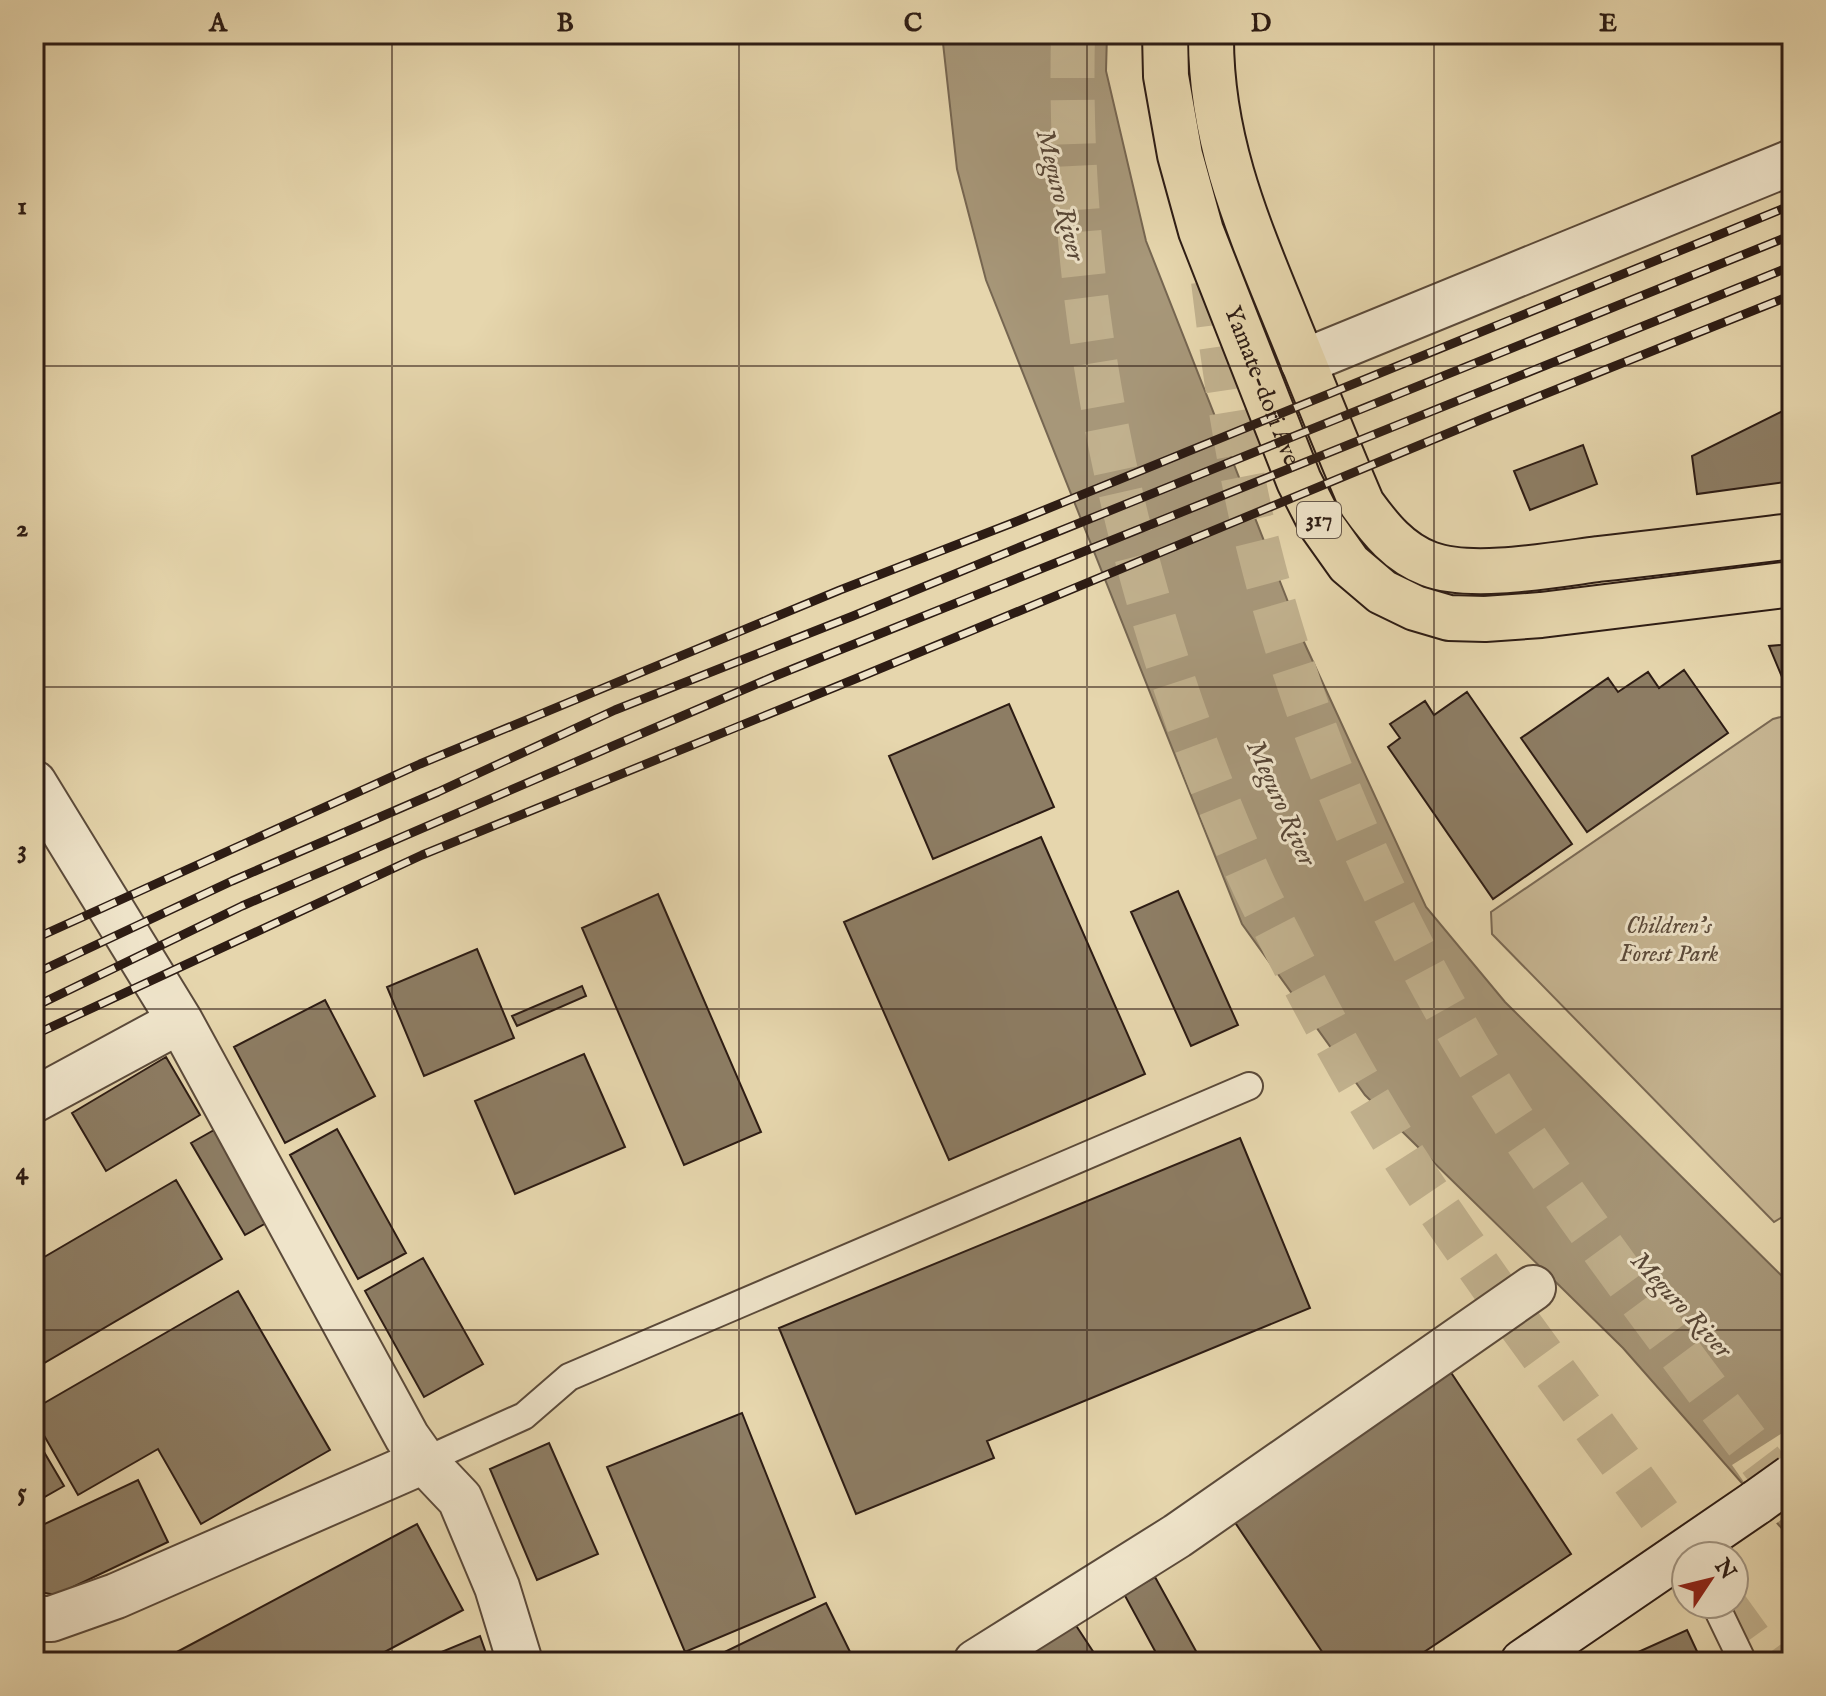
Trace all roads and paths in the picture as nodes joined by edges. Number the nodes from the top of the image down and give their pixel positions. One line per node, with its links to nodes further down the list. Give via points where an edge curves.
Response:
1 (1165, 34): 6 (main road, Yamate-dori Ave. / 317, via 1166,76 1180,155 1201,231 1299,481 1349,564 1382,592 1449,618 1541,615)
2 (1211, 34): 4 (main road, Yamate-dori Ave. / 317, via 1223,144 1246,222)
3 (1792, 162): 4 (street)
4 (1303, 362): 5 (main road, Yamate-dori Ave. / 317, via 1362,504 1402,549 1429,564 1485,571)
5 (1792, 536)
6 (1792, 584)
7 (34, 783): 8 (street)
8 (180, 1021): 10 (street); 12 (street)
9 (1249, 1086): 12 (lane, via 569,1377 524,1416)
10 (34, 1100)
11 (1533, 1288): 19 (street, via 1177,1536)
12 (424, 1461): 16 (street, via 116,1596 51,1619); 18 (street, via 460,1499 497,1587)
13 (1792, 1477): 14 (street, bridge)
14 (1707, 1540)
15 (1670, 1566): 20 (street)
16 (34, 1619)
17 (1723, 1620): 21 (lane)
18 (520, 1662)
19 (976, 1662)
20 (1523, 1662)
21 (1743, 1662)

